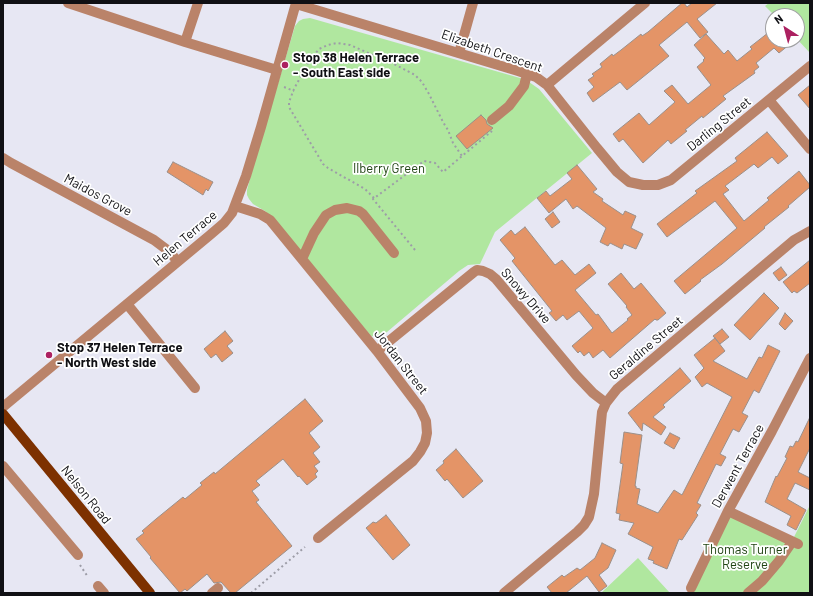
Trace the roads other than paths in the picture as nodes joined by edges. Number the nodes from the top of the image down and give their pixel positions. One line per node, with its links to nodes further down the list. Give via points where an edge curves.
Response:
1 (68, 3): 6 (street)
2 (198, 3): 6 (street)
3 (473, 3): 7 (street)
4 (645, 3): 11 (street)
5 (296, 4): 7 (street, Elizabeth Crescent); 9 (street, Helen Terrace)
6 (185, 42): 9 (street)
7 (459, 53): 10 (street, Elizabeth Crescent)
8 (810, 66): 12 (street, Darling Street)
9 (277, 70): 17 (street, Helen Terrace)
10 (527, 74): 11 (street, Elizabeth Crescent); 13 (street, via 524,86)
11 (547, 85): 16 (street, Elizabeth Crescent, via 617,172 626,180)
12 (769, 100): 14 (street); 16 (street, Darling Street, via 666,183)
13 (493, 124)
14 (810, 150)
15 (3, 158): 21 (street, Maidos Grove, via 154,240)
16 (639, 184)
17 (235, 206): 20 (street, Jordan Street, via 267,217); 21 (street, Helen Terrace, via 224,222)
18 (810, 231): 26 (street, Geraldine Street, via 794,240 622,384)
19 (394, 253): 20 (street, via 363,214 347,208 326,215)
20 (302, 259): 23 (street, Jordan Street)
21 (178, 261): 22 (street, Helen Terrace)
22 (127, 304): 25 (street); 27 (street, Helen Terrace)
23 (377, 351): 26 (street, Snowy Drive, via 477,270 492,275 576,375); 31 (street, Jordan Street, via 423,412 427,427 426,437 420,452 409,465)
24 (810, 358): 30 (street, Derwent Terrace)
25 (195, 388)
26 (606, 404): 35 (street, Geraldine Street, via 602,412 594,494 589,517 577,532)
27 (3, 407)
28 (3, 414): 34 (main road, Nelson Road)
29 (3, 466): 32 (street)
30 (728, 511): 33 (street, Derwent Terrace); 36 (street, via 795,543)
31 (318, 538)
32 (79, 559)
33 (691, 588)
34 (150, 593)
35 (504, 593)
36 (748, 593)

